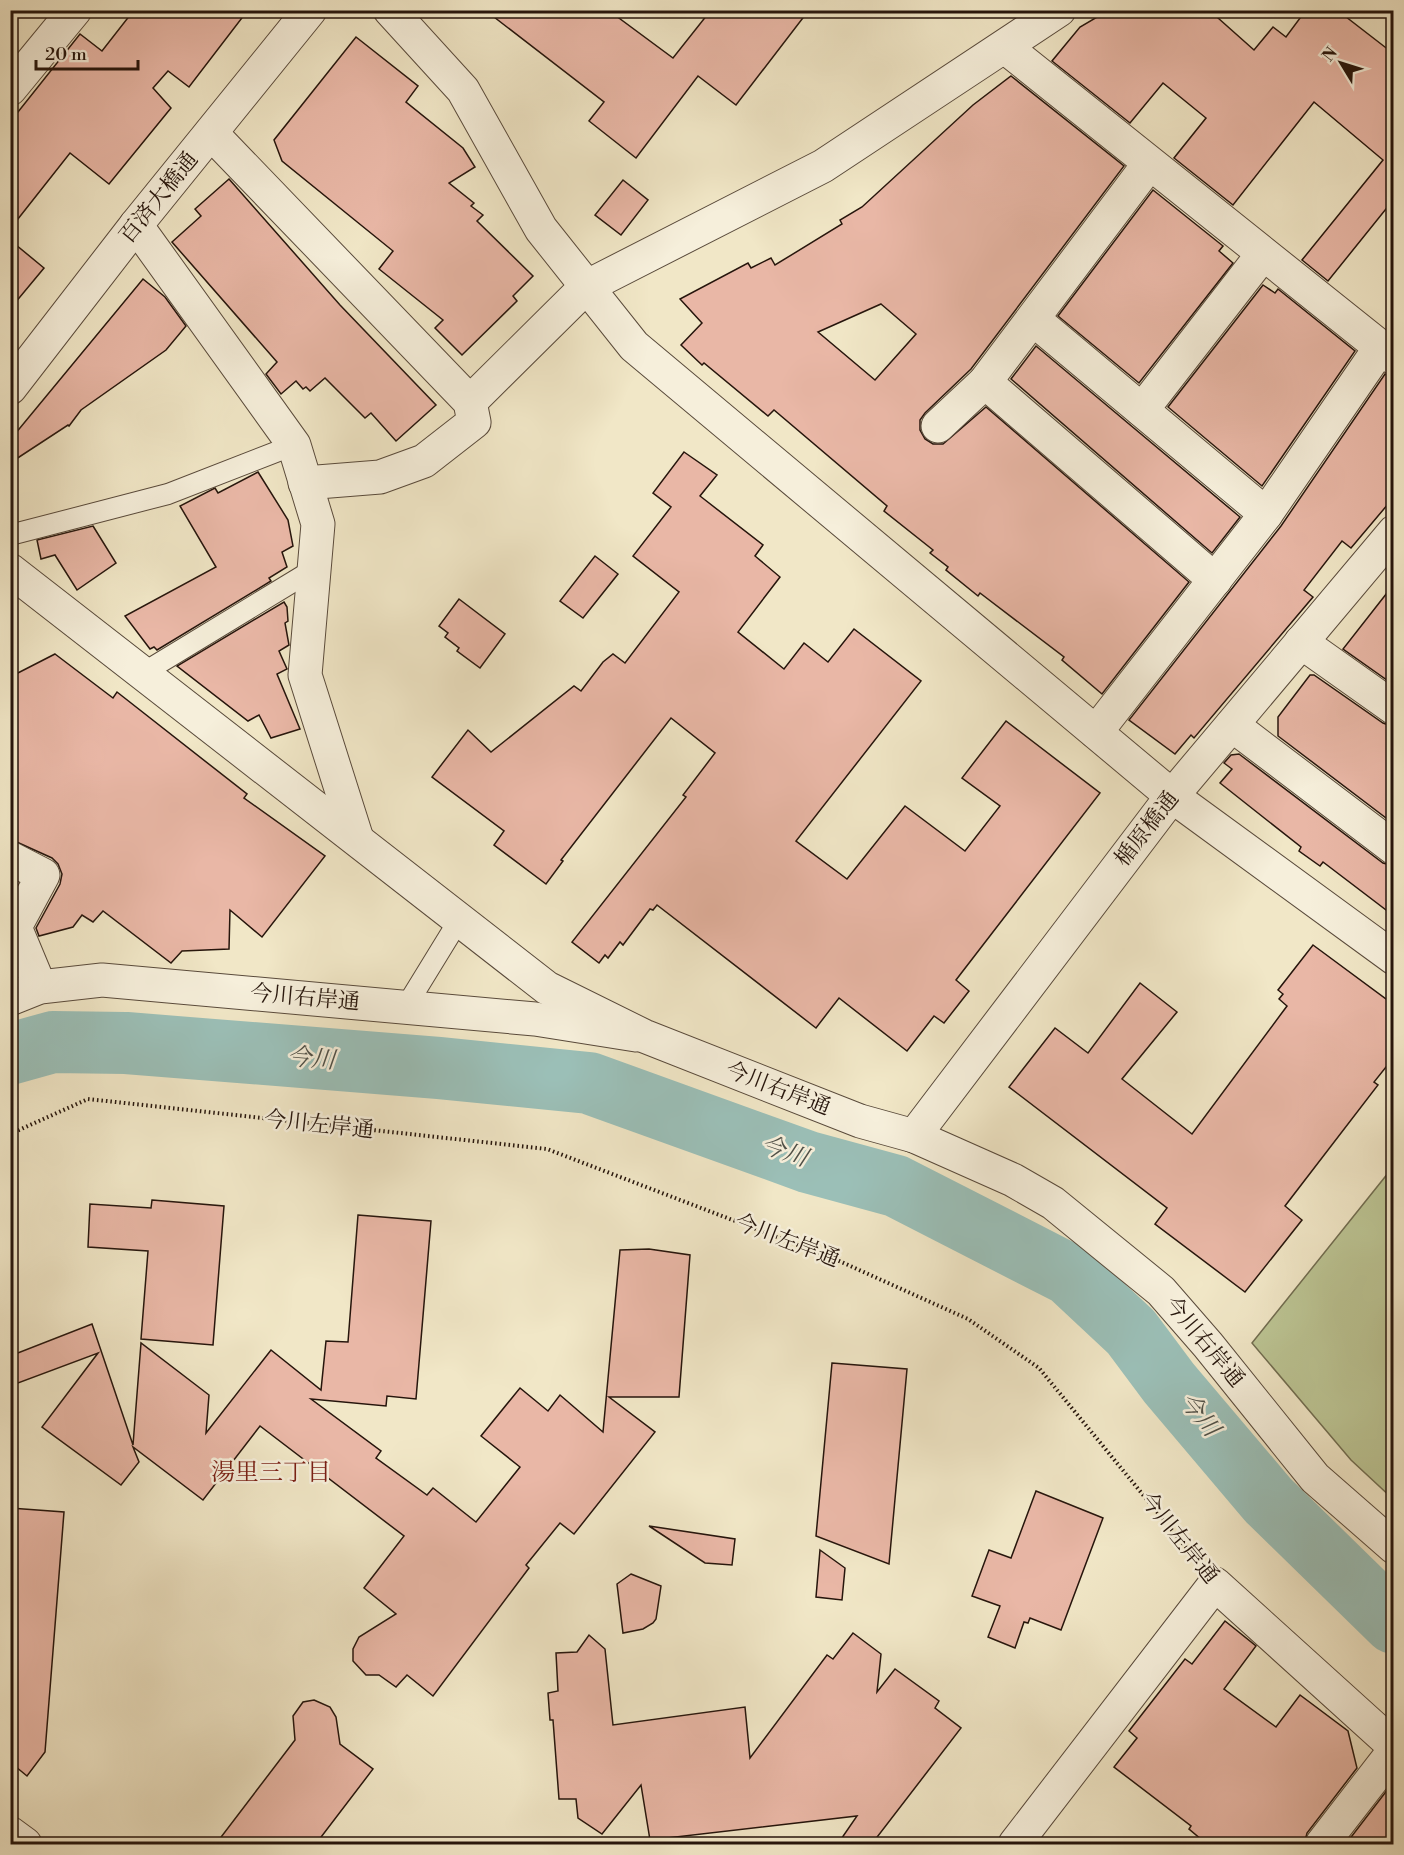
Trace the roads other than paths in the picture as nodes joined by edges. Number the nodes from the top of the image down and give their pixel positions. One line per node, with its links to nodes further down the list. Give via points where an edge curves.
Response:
1 (75, 10): 6 (street)
2 (310, 10): 7 (street, 百済大橋通)
3 (390, 10): 11 (street, via 463,90 541,229)
4 (1059, 10): 5 (street)
5 (1005, 47): 8 (street); 11 (street, via 823,166)
6 (10, 89)
7 (212, 133): 9 (street, 百済大橋通); 16 (street)
8 (1149, 164): 10 (street); 12 (street)
9 (136, 225): 15 (street, 百済大橋通); 19 (street)
10 (1263, 254): 13 (street); 17 (street)
11 (586, 287): 16 (street); 31 (street, via 634,346)
12 (1032, 319): 14 (street); 17 (street)
13 (1387, 353): 21 (street)
14 (985, 382): 18 (street); 26 (street)
15 (10, 388)
16 (470, 402): 20 (street, via 474,422 424,461 380,477)
17 (1142, 410): 21 (street)
18 (938, 426)
19 (294, 445): 20 (street); 23 (lane, via 168,494)
20 (305, 483): 24 (street, via 318,524)
21 (1266, 514): 26 (street)
22 (1394, 532): 27 (street, 楯原橋通)
23 (10, 535)
24 (314, 569): 28 (lane); 33 (street, via 305,675)
25 (10, 570): 28 (street)
26 (1215, 579): 31 (street)
27 (1301, 642): 29 (street); 30 (street, 楯原橋通)
28 (143, 673): 33 (street)
29 (1394, 708)
30 (1232, 724): 32 (street, 楯原橋通); 34 (street)
31 (1096, 732): 32 (street)
32 (1172, 796): 37 (street); 42 (street, 楯原橋通)
33 (357, 839): 36 (street)
34 (1394, 848)
35 (10, 858): 38 (street, via 43,875 15,927)
36 (459, 920): 40 (lane); 41 (street, via 548,988)
37 (1394, 958)
38 (40, 987): 39 (street, 今川右岸通); 40 (street, 今川右岸通, via 102,980)
39 (10, 999)
40 (405, 1008): 41 (street, 今川右岸通, via 535,1019)
41 (644, 1036): 42 (street, 今川右岸通, via 860,1121)
42 (914, 1136): 43 (street, 今川右岸通, via 1013,1180 1053,1203 1161,1291 1315,1478)
43 (1394, 1546)
44 (1394, 1746): 48 (street, 今川左岸通, via 1215,1584)
45 (1394, 1751): 49 (street)
46 (10, 1833): 47 (street)
47 (25, 1845)
48 (1015, 1845)
49 (1322, 1845)

